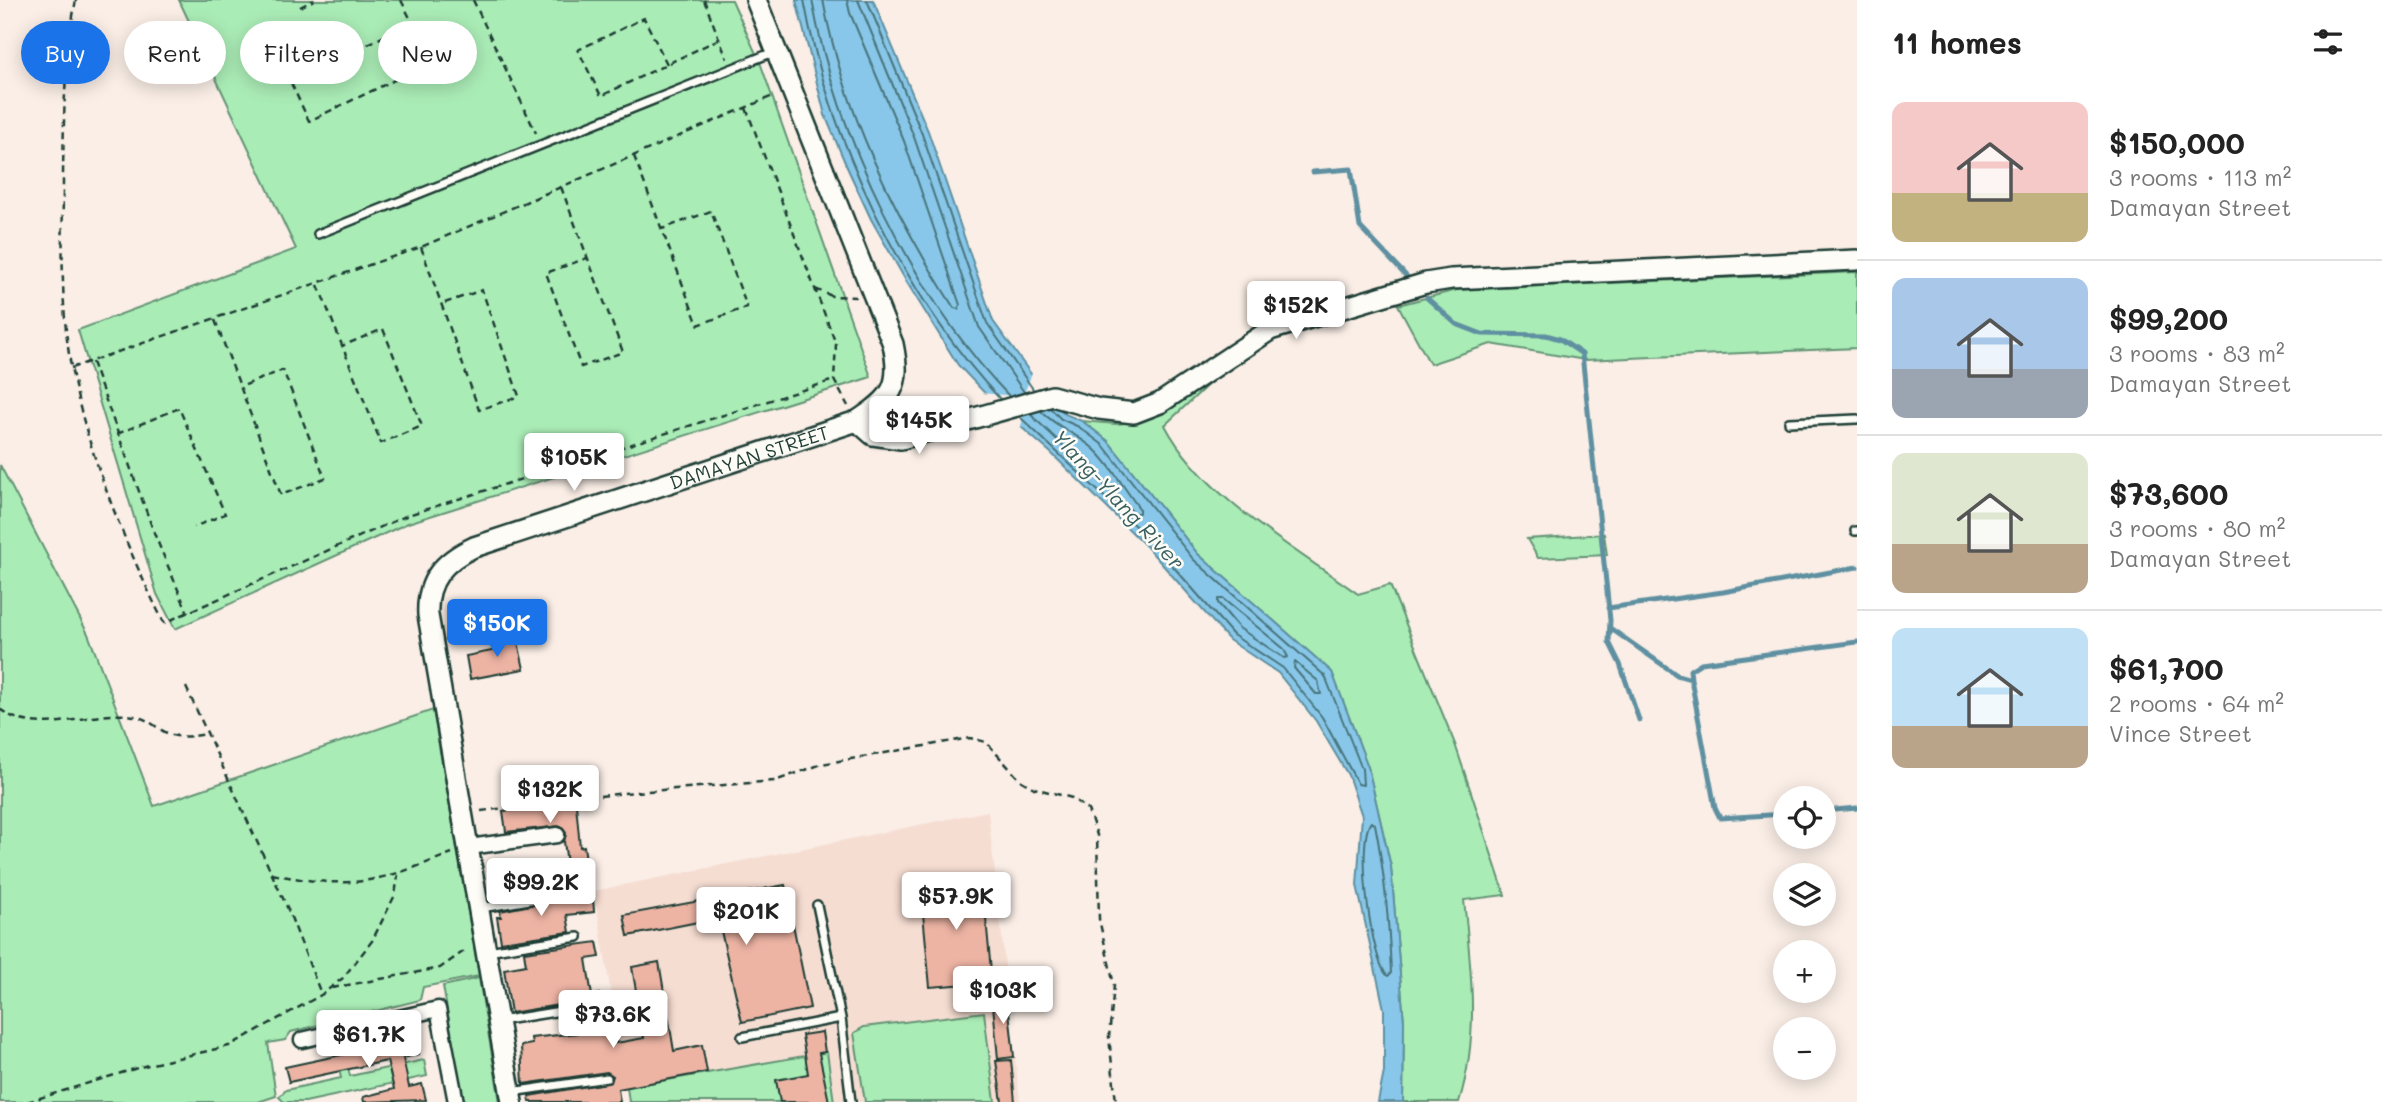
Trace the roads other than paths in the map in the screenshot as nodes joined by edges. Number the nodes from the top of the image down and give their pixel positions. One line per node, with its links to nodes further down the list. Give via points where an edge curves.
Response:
1 (756, 0): 2 (street, DAMAYAN STREET)
2 (777, 51): 3 (lane); 6 (street, DAMAYAN STREET, via 893,344 895,387 881,405)
3 (318, 234)
4 (1857, 260): 6 (street, via 1426,283 1270,330 1147,410 1119,412 1052,396 901,439 873,435)
5 (1857, 419): 7 (lane)
6 (857, 421): 9 (street, DAMAYAN STREET, via 474,547 447,562 430,589 428,615)
7 (1789, 422)
8 (557, 835): 9 (street)
9 (469, 847): 12 (street, DAMAYAN STREET)
10 (542, 898): 12 (lane)
11 (817, 905): 16 (lane)
12 (480, 908): 14 (street, DAMAYAN STREET)
13 (578, 937): 14 (lane)
14 (487, 951): 17 (street, DAMAYAN STREET)
15 (604, 1004): 17 (lane)
16 (841, 1018): 18 (lane); 23 (lane)
17 (499, 1021): 21 (street, DAMAYAN STREET)
18 (742, 1037)
19 (302, 1040): 22 (street, via 438,1009)
20 (607, 1078): 21 (lane)
21 (512, 1097)
22 (456, 1102)
23 (851, 1102)

